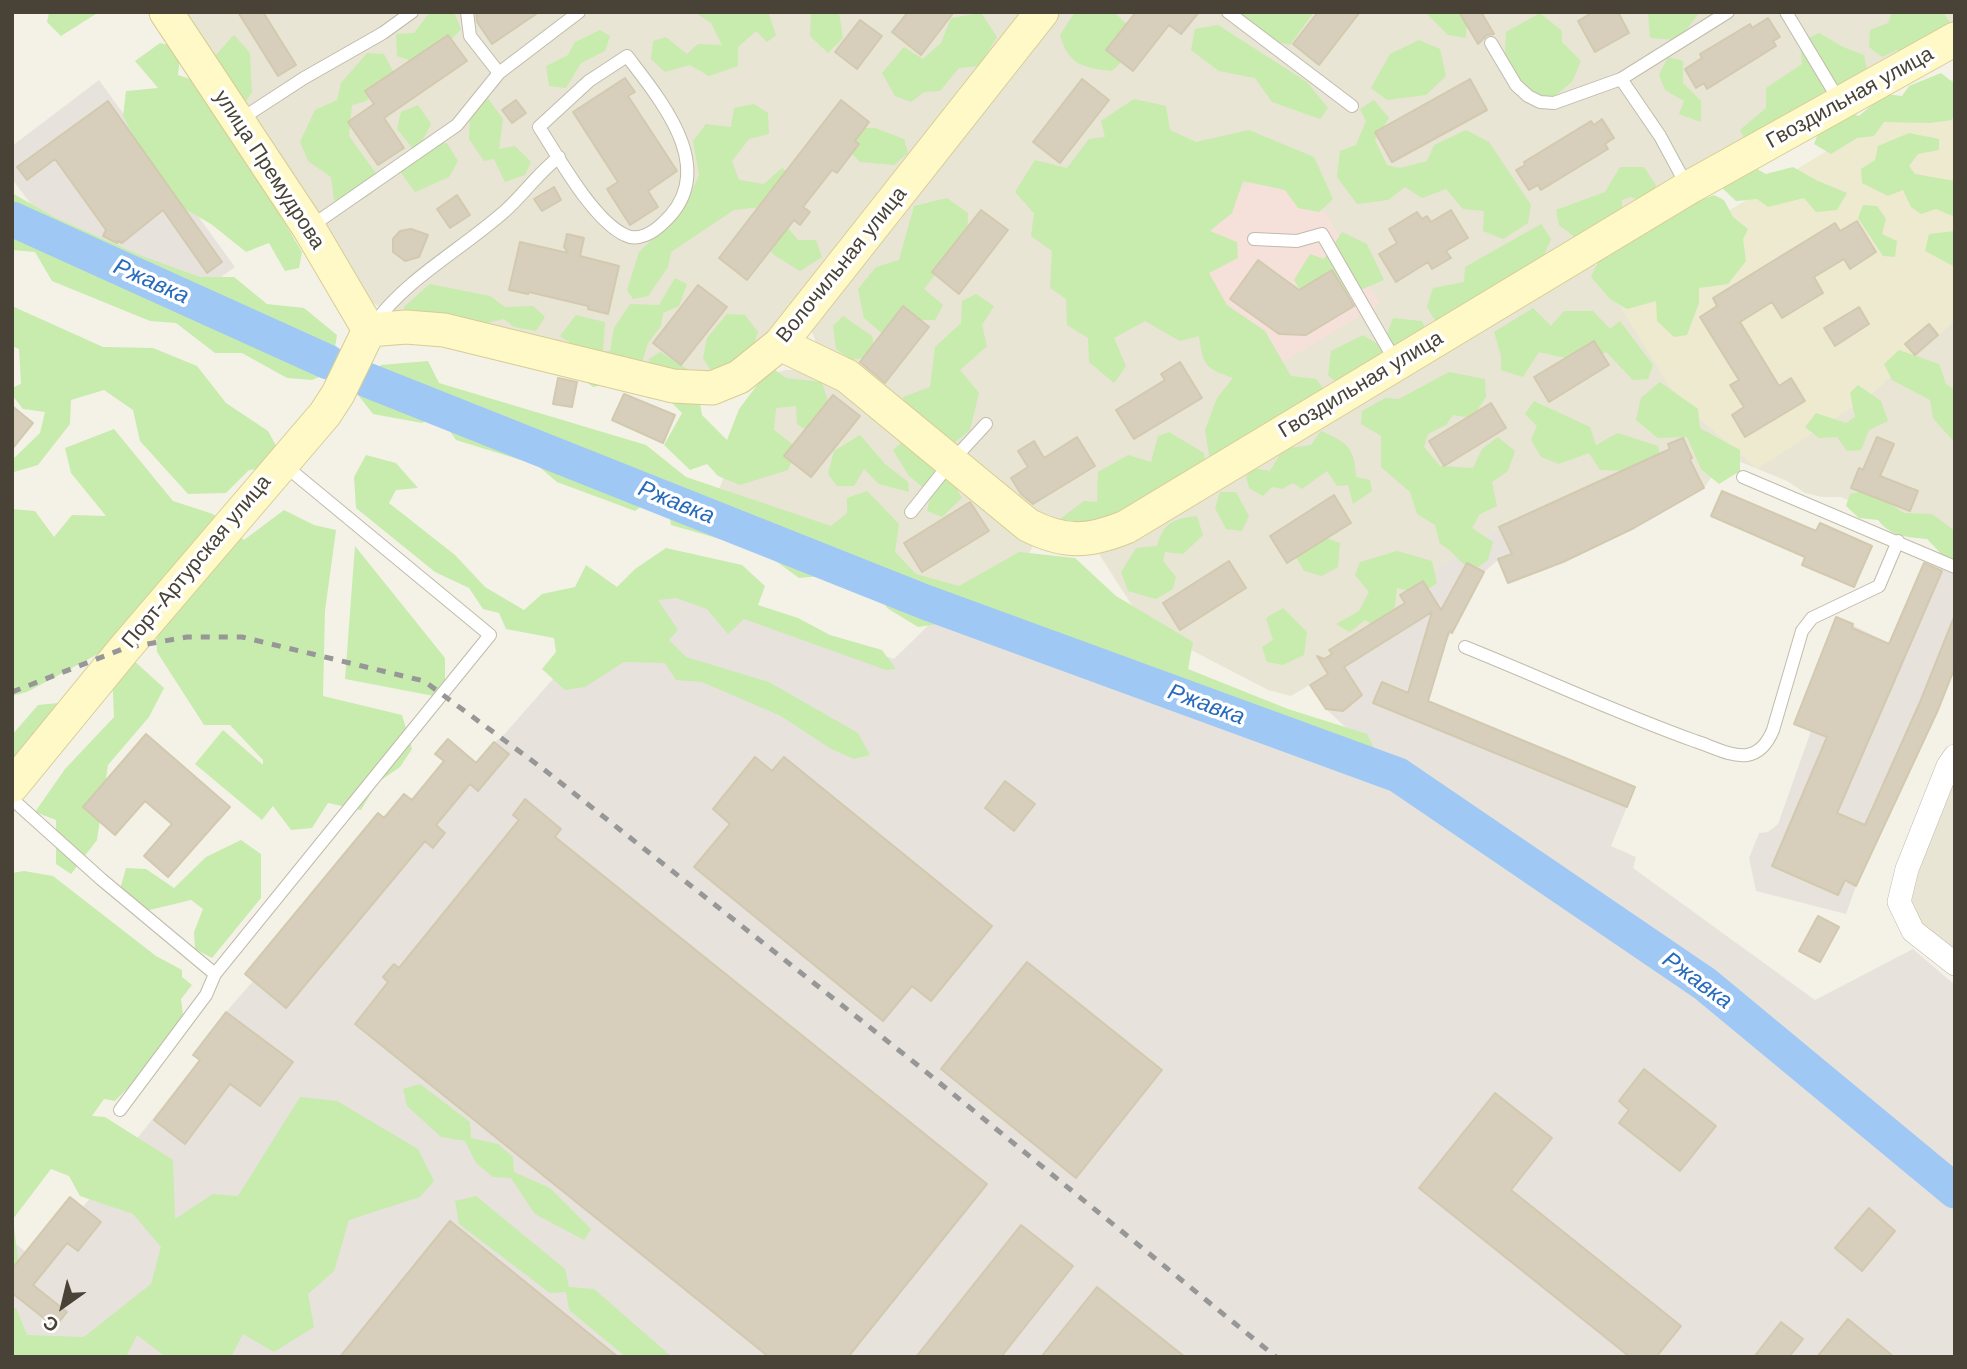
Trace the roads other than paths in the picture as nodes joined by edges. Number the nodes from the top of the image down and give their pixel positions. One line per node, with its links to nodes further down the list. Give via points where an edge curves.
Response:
1 (166, 12): 15 (street, улица Премудрова)
2 (412, 12): 15 (lane)
3 (467, 12): 11 (lane, via 470,36)
4 (579, 12): 11 (lane)
5 (1042, 12): 21 (street, Волочильная улица)
6 (1228, 12): 14 (lane)
7 (1728, 12): 12 (lane)
8 (1786, 12): 13 (lane)
9 (1955, 39): 13 (street, Гвоздильная улица)
10 (1491, 43): 12 (lane, via 1516,85 1540,103 1554,103)
11 (499, 73): 18 (lane, via 457,125)
12 (1621, 79): 17 (lane)
13 (1840, 103): 17 (street, Гвоздильная улица)
14 (1352, 106)
15 (238, 121): 18 (street, улица Премудрова)
16 (559, 157): 16 (lane, via 540,127 589,81 627,56 684,145 687,188 663,224 644,237 628,237 604,222); 20 (lane, via 506,211 396,296)
17 (1688, 188): 22 (street, Гвоздильная улица)
18 (309, 228): 20 (street, улица Премудрова)
19 (1254, 239): 22 (lane, via 1297,241 1322,233)
20 (369, 330): 21 (street, Волочильная улица, via 444,330 673,386 712,388 739,377); 25 (street, Порт-Артурская улица, via 325,414)
21 (780, 344): 24 (street, Гвоздильная улица, via 848,376)
22 (1397, 364): 24 (street, Гвоздильная улица, via 1126,527 1100,537 1067,540 1037,530)
23 (986, 424): 24 (lane)
24 (951, 462): 27 (lane)
25 (281, 463): 32 (street, Порт-Артурская улица); 35 (lane, via 490,635)
26 (1743, 477): 28 (lane)
27 (912, 512)
28 (1898, 541): 29 (lane); 30 (lane, via 1879,586 1812,618 1801,631 1773,730 1760,750 1748,755 1732,754 1672,732)
29 (1955, 567)
30 (1465, 647)
31 (1955, 757): 34 (street, via 1907,869 1899,902 1913,931)
32 (12, 786)
33 (12, 799): 35 (lane)
34 (1955, 964)
35 (215, 974): 36 (lane, via 206,995)
36 (120, 1110)

